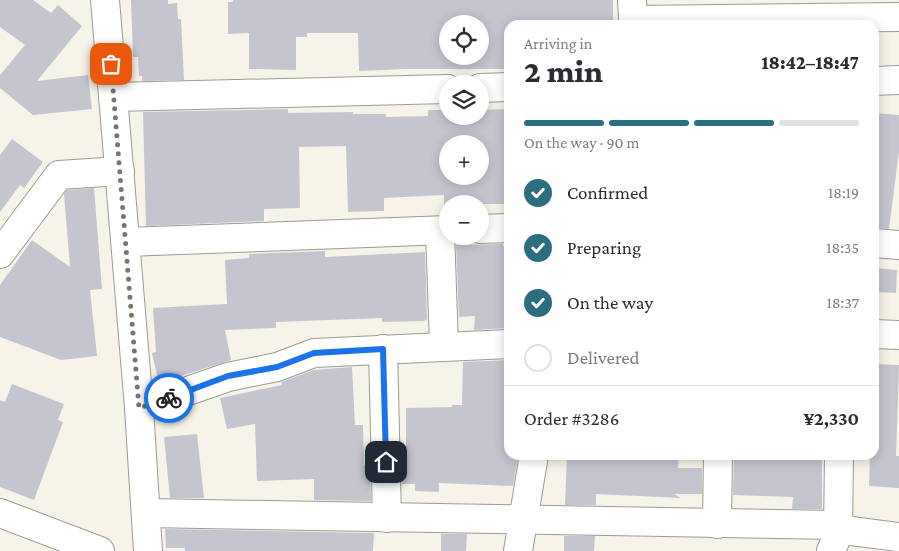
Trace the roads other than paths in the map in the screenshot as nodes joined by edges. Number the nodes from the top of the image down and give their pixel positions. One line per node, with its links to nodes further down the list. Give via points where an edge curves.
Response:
1 (106, 0): 9 (street)
2 (632, 0): 3 (street, via 633,20)
3 (899, 17)
4 (899, 80): 5 (street)
5 (879, 81)
6 (504, 87): 7 (street)
7 (489, 88)
8 (439, 89): 9 (street)
9 (113, 97): 10 (street)
10 (120, 171): 14 (street); 18 (street, via 59,175)
11 (504, 228): 12 (street)
12 (489, 229)
13 (439, 230): 14 (street)
14 (126, 242): 24 (street)
15 (879, 243): 17 (street)
16 (444, 245): 22 (street)
17 (899, 245)
18 (0, 254)
19 (879, 334): 20 (street)
20 (899, 335)
21 (504, 344): 22 (street)
22 (444, 346): 23 (street)
23 (383, 349): 24 (street, via 314,353 277,367 228,376); 30 (street)
24 (139, 408): 29 (street)
25 (533, 460): 31 (street)
26 (718, 460): 32 (street)
27 (839, 460): 33 (street)
28 (0, 513): 35 (street)
29 (146, 513): 30 (street); 36 (street)
30 (387, 518): 31 (street)
31 (522, 521): 32 (street); 37 (street)
32 (717, 524): 33 (street)
33 (837, 525): 34 (street, via 851,531); 38 (street, via 838,534)
34 (899, 537)
35 (100, 551)
36 (148, 551)
37 (518, 551)
38 (831, 551)

